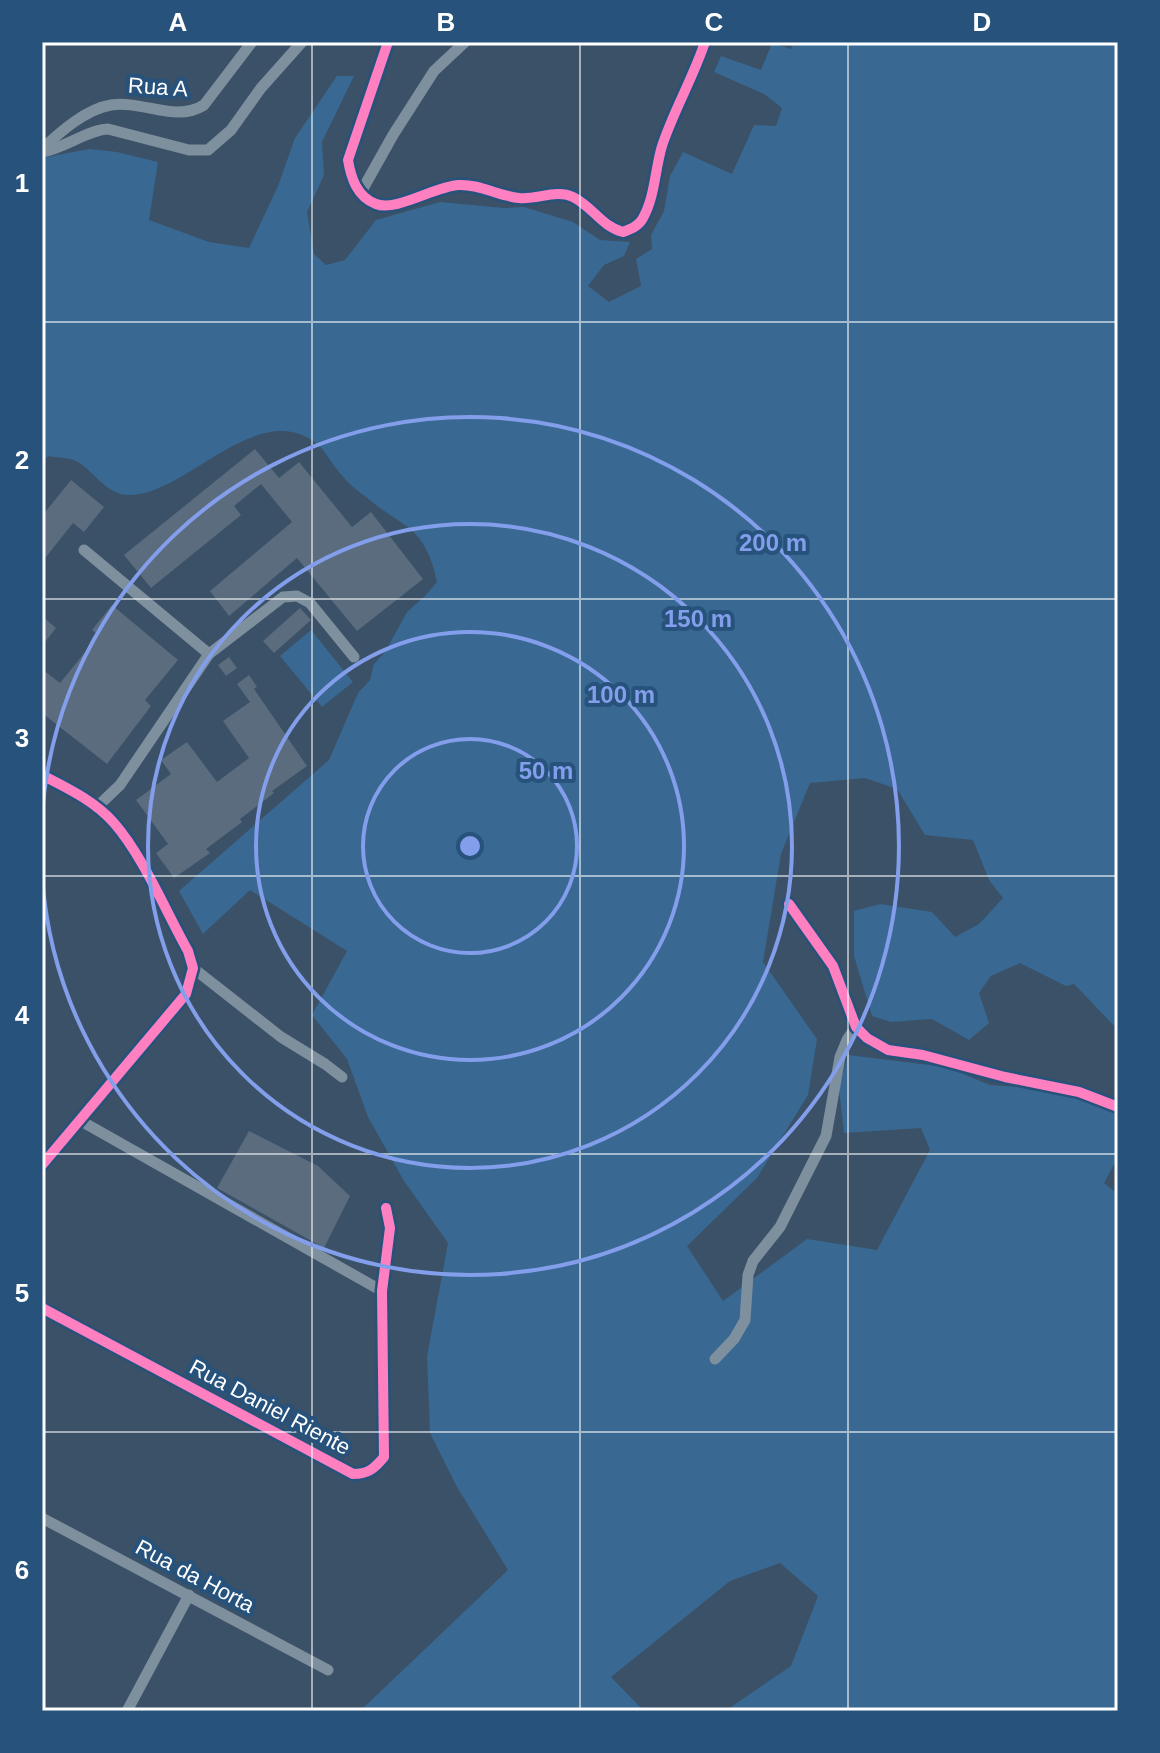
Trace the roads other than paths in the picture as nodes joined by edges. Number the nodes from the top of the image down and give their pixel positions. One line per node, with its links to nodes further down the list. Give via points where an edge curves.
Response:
1 (252, 42): 6 (street, Rua A, via 196,110 108,105 87,114)
2 (302, 42): 6 (street, via 231,130 208,150 108,129 62,148)
3 (388, 42): 7 (street, via 348,160)
4 (465, 42): 7 (street, via 434,71)
5 (705, 42): 7 (street, via 665,138 647,211 633,228 609,228 579,201 559,193 521,198 459,185 383,206)
6 (42, 150)
7 (360, 194)
8 (84, 550): 9 (street)
9 (209, 654): 10 (street, via 277,601 297,596 310,603); 12 (street, via 120,785)
10 (354, 657)
11 (42, 775): 12 (street)
12 (97, 807): 14 (street, via 129,844)
13 (789, 904): 15 (street, via 833,966)
14 (193, 968): 16 (street); 18 (street, via 186,994)
15 (856, 1027): 17 (street, via 888,1050 1079,1092); 23 (street, via 840,1057 826,1136 780,1227 753,1261 745,1320)
16 (342, 1077)
17 (1118, 1107)
18 (81, 1121): 19 (street); 21 (street)
19 (42, 1165)
20 (386, 1208): 21 (street, Rua Daniel Riente, via 390,1228)
21 (382, 1291): 22 (street, Rua Daniel Riente, via 384,1457 365,1474 353,1474)
22 (42, 1308)
23 (715, 1359)
24 (42, 1518): 25 (street, Rua da Horta)
25 (189, 1595): 26 (street, Rua da Horta); 27 (street)
26 (328, 1670)
27 (127, 1711)

